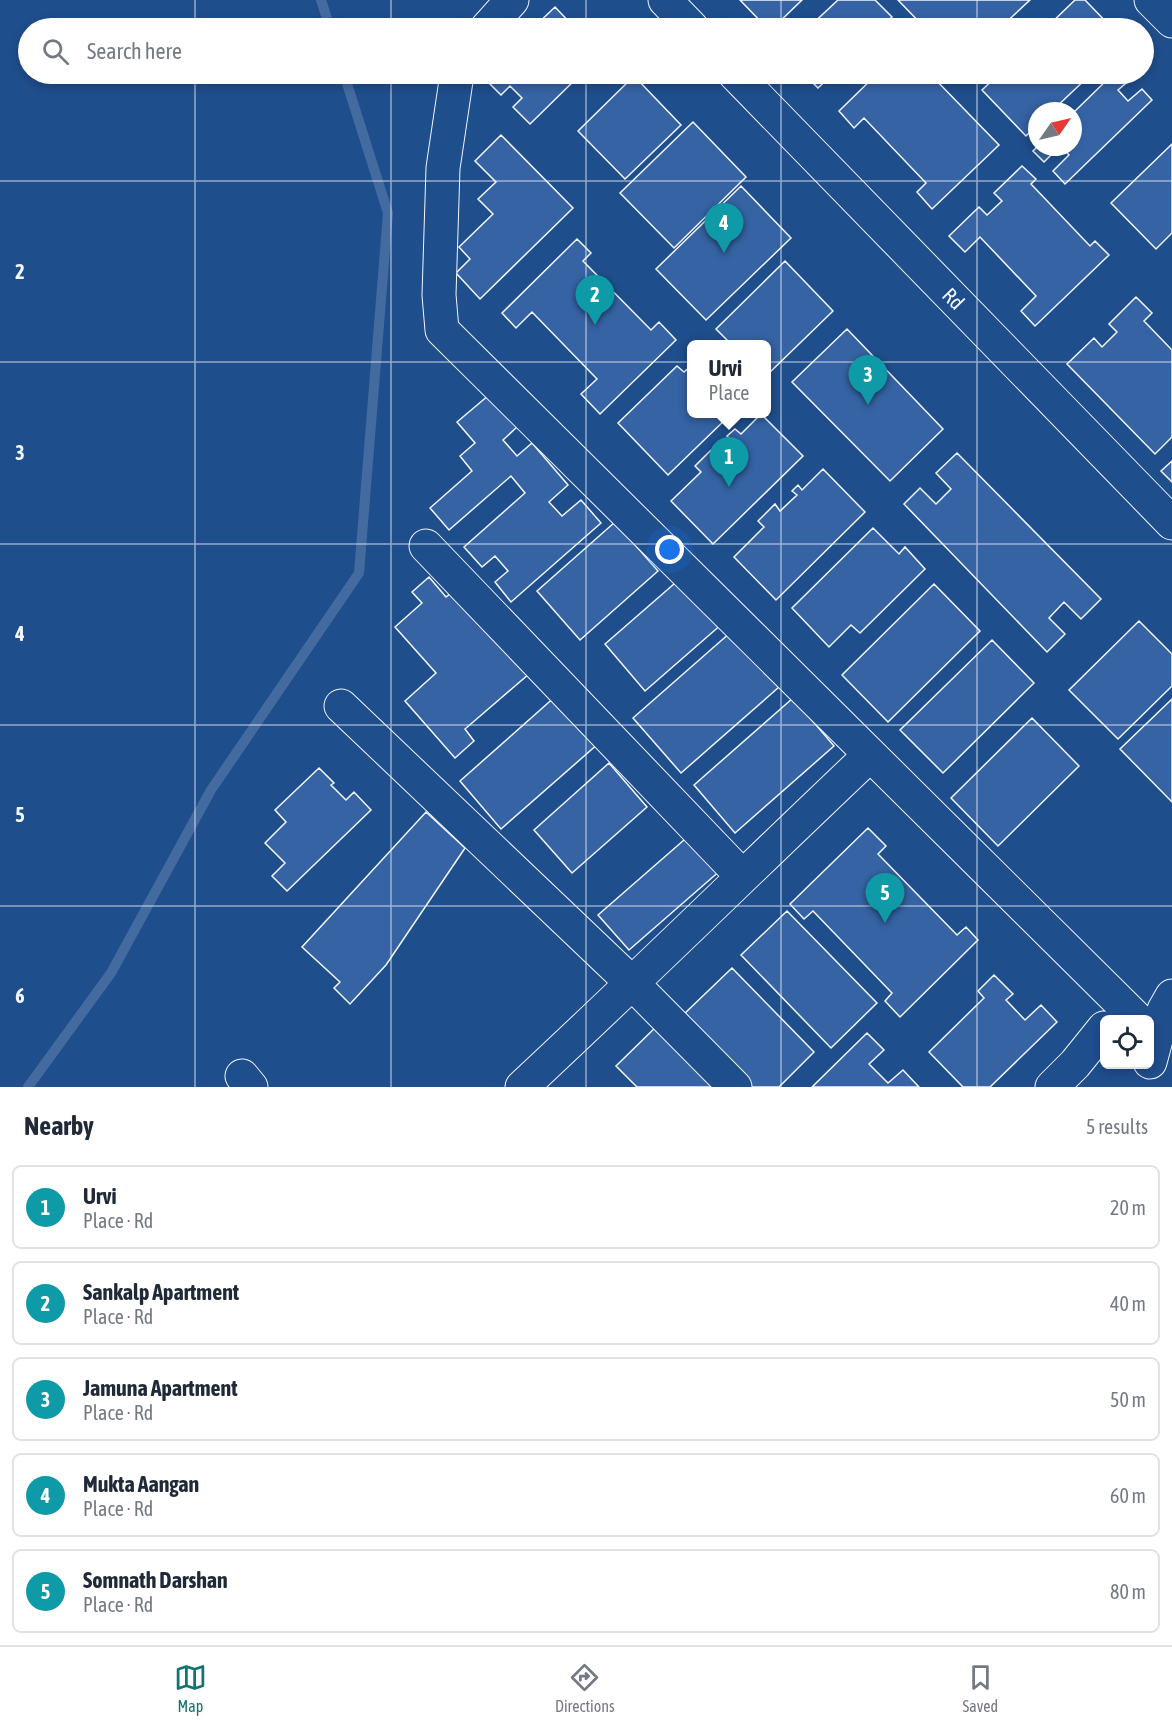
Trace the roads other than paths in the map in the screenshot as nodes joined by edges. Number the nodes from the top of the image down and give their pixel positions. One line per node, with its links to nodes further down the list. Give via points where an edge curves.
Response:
1 (512, 0): 4 (street)
2 (665, 0): 5 (street)
3 (1151, 0): 6 (street)
4 (497, 18)
5 (682, 18)
6 (1172, 21)
7 (456, 84): 12 (street, via 443,168 439,295 442,330)
8 (745, 84): 9 (street, Rd)
9 (1172, 523)
10 (426, 546): 13 (street)
11 (341, 706): 14 (street)
12 (870, 755): 13 (street); 16 (street)
13 (742, 876): 14 (street)
14 (633, 984): 20 (street); 21 (street)
15 (1172, 996): 17 (street)
16 (1118, 1015)
17 (1154, 1018)
18 (1100, 1051): 22 (street, via 1075,1064)
19 (1140, 1069): 23 (street)
20 (522, 1087)
21 (735, 1087)
22 (1052, 1087)
23 (1143, 1087)

